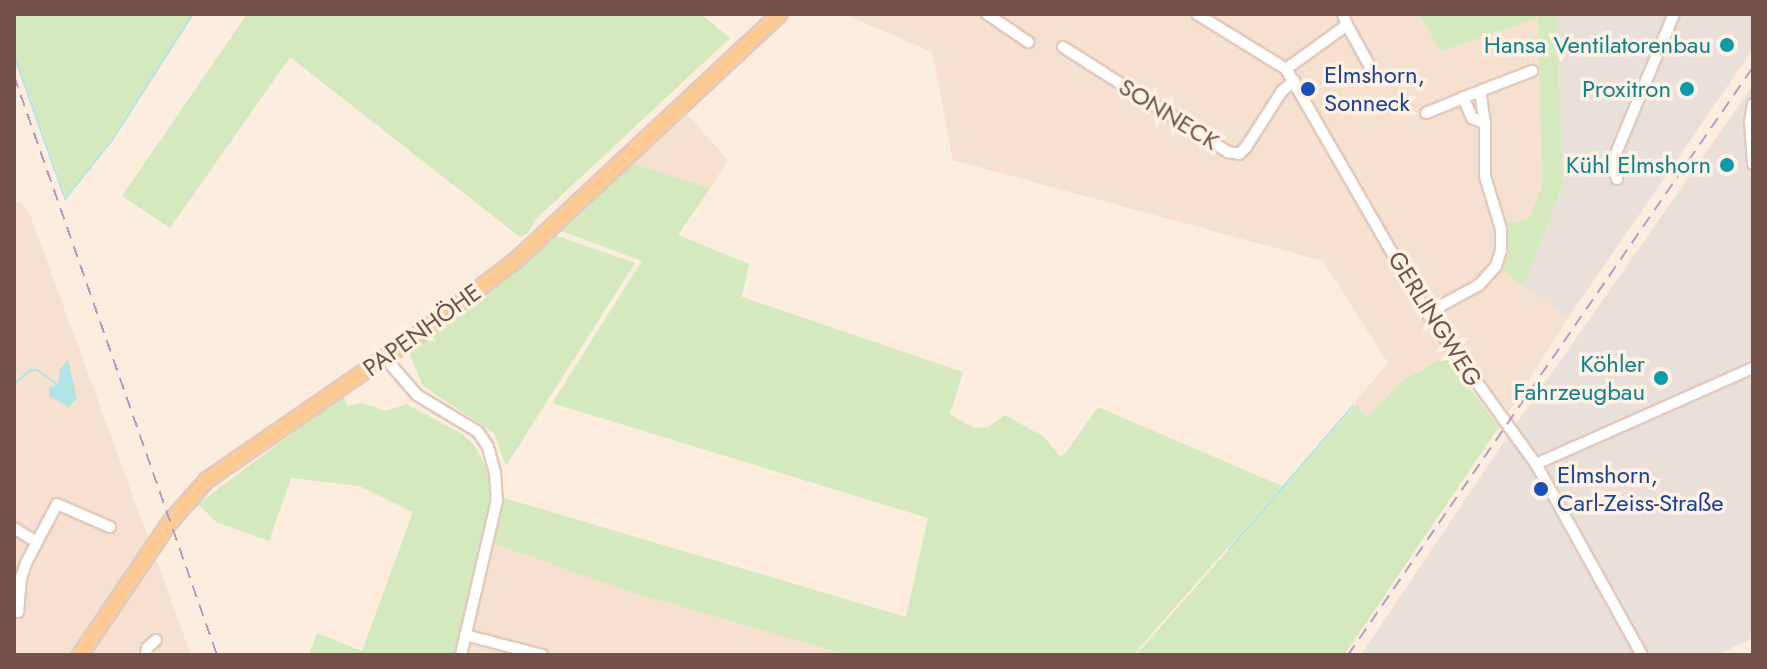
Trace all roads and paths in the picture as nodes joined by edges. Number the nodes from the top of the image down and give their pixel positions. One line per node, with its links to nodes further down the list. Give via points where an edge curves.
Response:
1 (780, 14): 21 (main road, PAPENHÖHE, via 515,261)
2 (987, 14): 7 (street)
3 (1197, 14): 9 (street, GERLINGWEG)
4 (1343, 14): 6 (street)
5 (1674, 14): 19 (street, via 1619,146 1613,164)
6 (1347, 25): 9 (street); 11 (street)
7 (1028, 42)
8 (1063, 47): 12 (street, SONNECK, via 1228,152 1239,154)
9 (1286, 69): 12 (street, GERLINGWEG)
10 (1532, 71): 13 (street)
11 (1373, 72)
12 (1294, 81): 20 (street, GERLINGWEG)
13 (1480, 91): 14 (street); 17 (street)
14 (1463, 97): 16 (street); 17 (street, via 1472,118)
15 (1753, 104): 18 (street)
16 (1426, 113)
17 (1485, 123): 20 (street, via 1485,176 1501,229 1501,251 1487,279)
18 (1753, 164)
19 (1617, 179)
20 (1427, 313): 23 (street, GERLINGWEG)
21 (385, 358): 28 (street, via 417,395 478,432 488,447 497,500); 30 (main road, PAPENHÖHE, via 237,457 195,492)
22 (1753, 368): 23 (street)
23 (1536, 464): 34 (street, GERLINGWEG)
24 (110, 527): 26 (street, via 60,500)
25 (14, 528): 26 (street)
26 (35, 541): 27 (street, via 21,578)
27 (18, 612)
28 (465, 635): 32 (street); 33 (street)
29 (156, 640): 31 (street)
30 (80, 655)
31 (146, 655)
32 (461, 655)
33 (542, 655)
34 (1642, 655)

